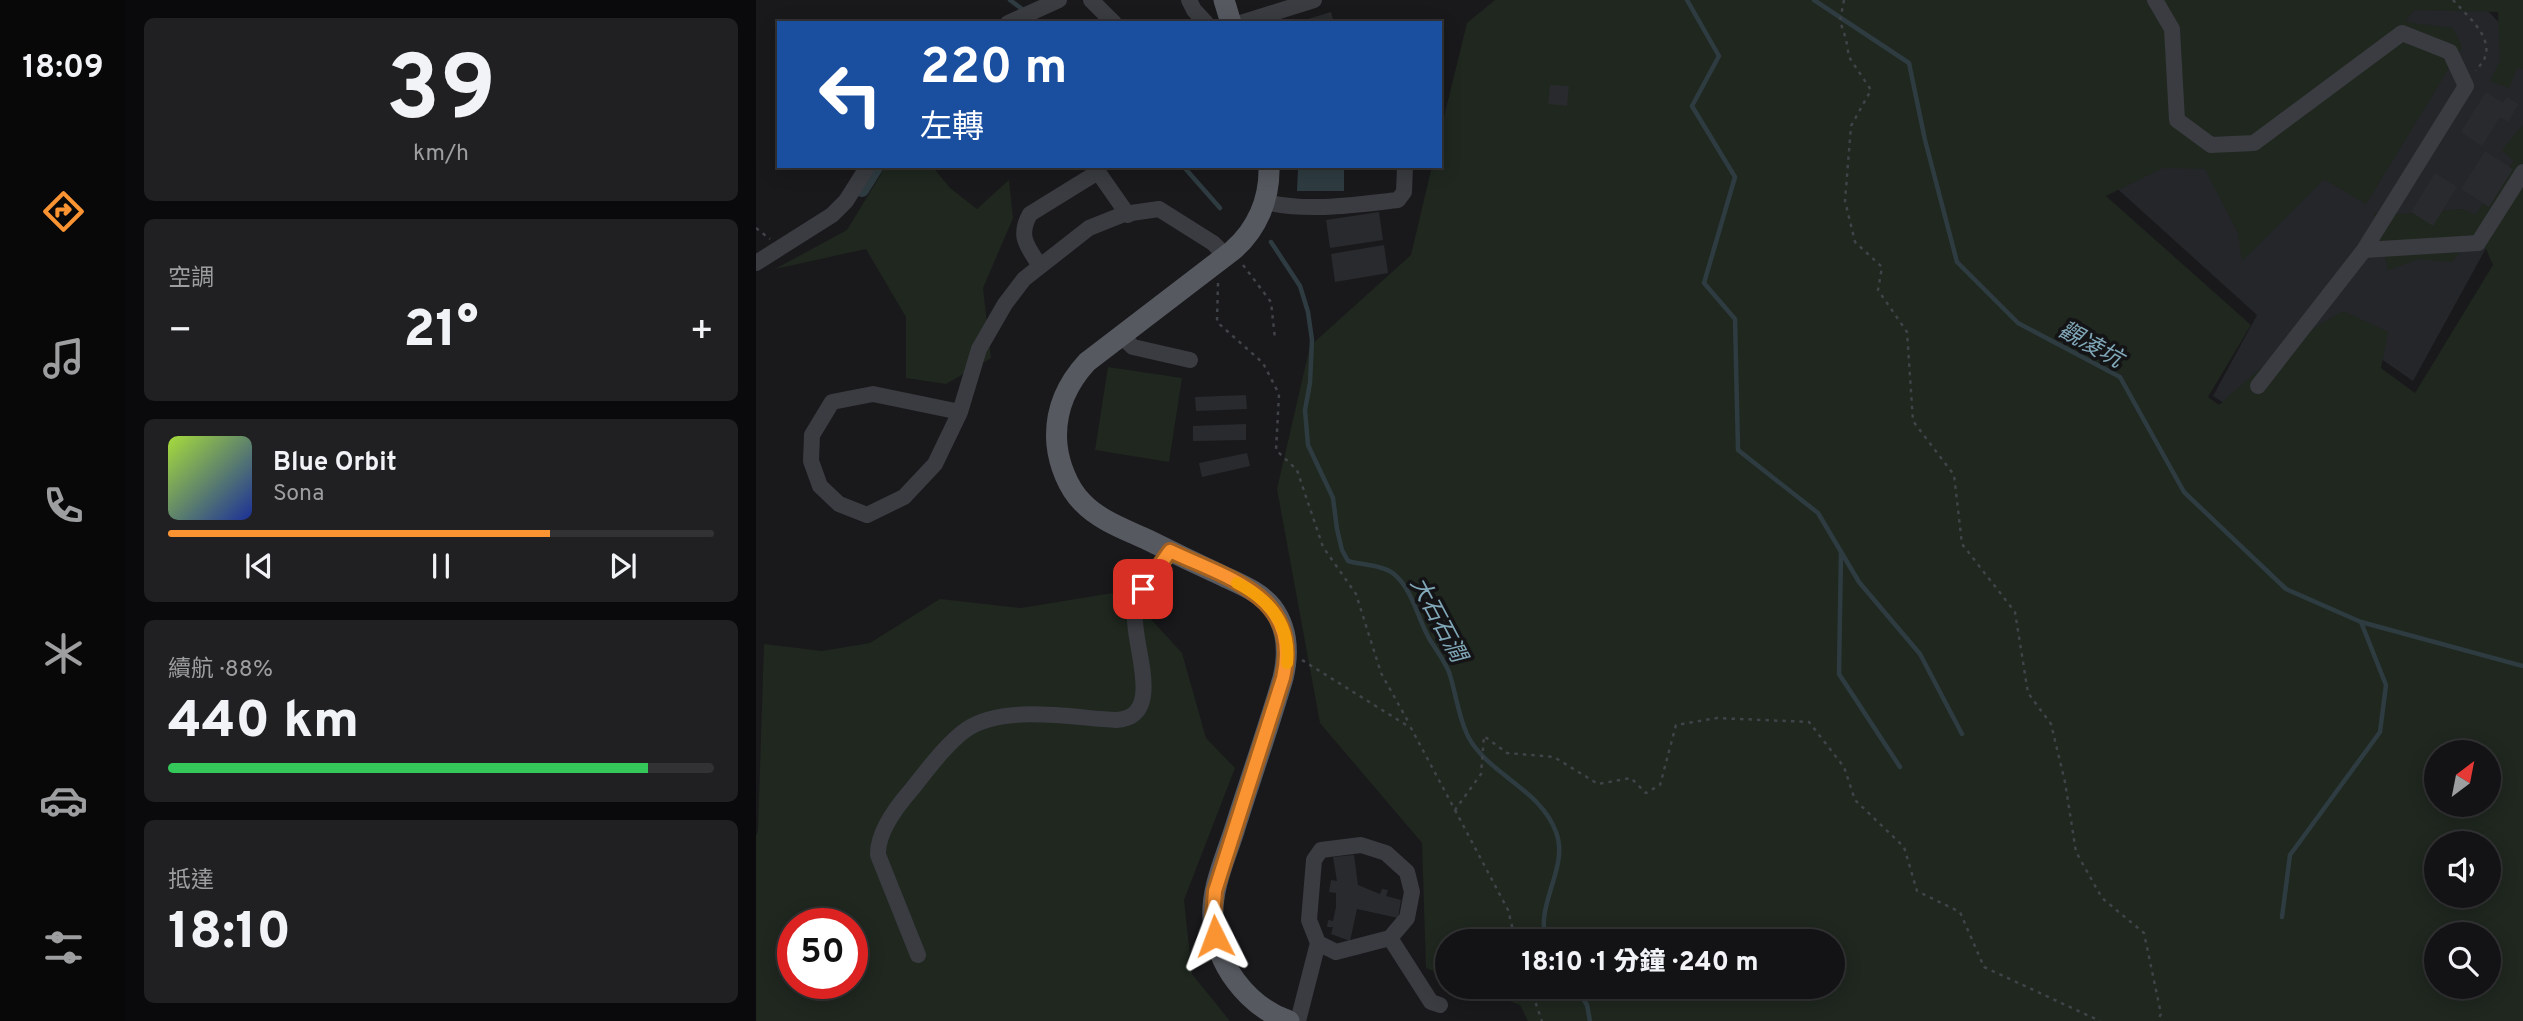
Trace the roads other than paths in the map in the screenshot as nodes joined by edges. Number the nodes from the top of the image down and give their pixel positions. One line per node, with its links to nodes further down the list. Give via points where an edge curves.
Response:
1 (1058, 0): 7 (lane)
2 (1091, 0): 8 (lane)
3 (1189, 0): 9 (lane)
4 (1224, 0): 10 (main road)
5 (1314, 0): 11 (lane)
6 (2155, 0): 18 (lane, via 2172,29 2177,120 2211,145 2253,143 2402,33 2450,52 2466,86)
7 (1012, 21)
8 (1112, 21)
9 (1198, 21)
10 (1230, 21)
11 (1247, 21)
12 (867, 168): 20 (lane, via 832,215)
13 (1269, 168): 16 (main road)
14 (1405, 168): 16 (lane, via 1404,192 1398,200 1315,207)
15 (2523, 172): 18 (lane, via 2477,243)
16 (1265, 202): 19 (main road, via 1251,231)
17 (1128, 215): 19 (lane, via 1159,209 1213,243); 21 (lane, via 1089,228); 21 (lane, via 1098,172 1030,214 1023,234)
18 (2364, 250): 24 (lane)
19 (1225, 257): 22 (main road)
20 (756, 263)
21 (1040, 267): 25 (lane, via 1005,304 979,349)
22 (1120, 335): 23 (lane, via 1133,347); 26 (main road, via 1087,362 1069,386 1056,426 1058,450 1082,503)
23 (1190, 360)
24 (2259, 386)
25 (960, 412): 25 (lane, via 873,394 832,402 812,435 811,461 820,486 839,504 867,515 904,497 934,464)
26 (1170, 551): 29 (lane, via 1146,584 1136,608 1144,692 1135,714 1116,720 1016,715 985,721 962,734 897,808 882,835 878,855); 31 (main road, via 1262,598 1278,616 1286,637 1283,678 1218,881 1213,918 1221,955 1237,983 1261,1006)
27 (1390, 938): 28 (lane, via 1336,952); 28 (lane, via 1407,918 1412,892 1408,872 1386,853 1361,845 1321,849 1314,860 1310,920); 30 (lane, via 1432,1002)
28 (1318, 943): 32 (lane)
29 (918, 955)
30 (1440, 1005)
31 (1289, 1021)
32 (1298, 1021)

